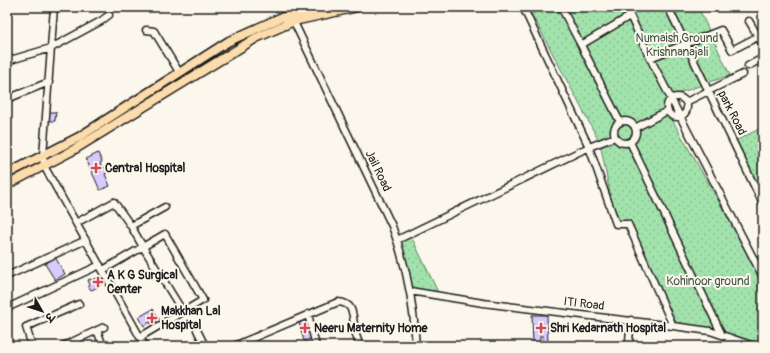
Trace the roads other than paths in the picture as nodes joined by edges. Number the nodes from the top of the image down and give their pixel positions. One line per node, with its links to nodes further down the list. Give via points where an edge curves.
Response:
1 (54, 7): 17 (street)
2 (318, 7): 10 (main road)
3 (358, 7): 10 (main road)
4 (523, 7): 35 (street)
5 (561, 7): 15 (street)
6 (626, 7): 9 (street)
7 (668, 7): 14 (street, park Road)
8 (109, 15): 17 (street)
9 (630, 16): 15 (street); 18 (street)
10 (292, 18): 22 (main road, via 229,41); 37 (main road); 45 (street, Jail Road)
11 (749, 21): 13 (street)
12 (146, 30): 22 (street, via 154,30)
13 (761, 35): 14 (street, via 732,50 721,30); 16 (street)
14 (685, 43): 18 (street); 25 (street, park Road)
15 (581, 45): 31 (street)
16 (763, 45)
17 (51, 48): 20 (street); 24 (street)
18 (650, 58): 26 (street)
19 (763, 58): 21 (street)
20 (7, 61)
21 (748, 66)
22 (179, 72): 36 (main road, via 79,137)
23 (743, 74): 25 (street)
24 (49, 82): 27 (street); 36 (street)
25 (708, 91): 28 (street); 40 (street, park Road)
26 (671, 98): 28 (street, via 679,97); 29 (street, via 666,105); 30 (street)
27 (7, 99)
28 (686, 102): 30 (street, via 687,110)
29 (667, 111): 30 (street, via 674,118); 32 (street)
30 (681, 117): 49 (street)
31 (620, 122): 32 (street, via 628,121); 33 (street, via 614,128)
32 (635, 128): 34 (street, via 635,136)
33 (615, 137): 34 (street, via 621,143); 35 (street)
34 (630, 142): 60 (street)
35 (589, 146): 45 (street); 56 (street, via 616,224 628,224)
36 (43, 156): 37 (street); 38 (main road)
37 (44, 166): 39 (main road); 42 (street)
38 (8, 172)
39 (7, 185)
40 (763, 204)
41 (165, 207): 43 (street)
42 (76, 223): 43 (street, via 114,202); 44 (street)
43 (131, 226): 46 (street)
44 (86, 240): 47 (street); 48 (street)
45 (397, 240): 50 (street, Jail Road)
46 (143, 247): 47 (street); 53 (street); 53 (street, via 165,234 203,300)
47 (101, 267): 52 (street); 61 (street)
48 (7, 276)
49 (763, 277)
50 (410, 291): 55 (street, ITI Road, via 483,303); 71 (street, Jail Road)
51 (79, 304): 63 (street, via 26,327)
52 (7, 308)
53 (183, 312): 61 (street)
54 (308, 314): 68 (street); 69 (street); 70 (street, via 338,302 349,305)
55 (631, 320): 56 (street, ITI Road); 62 (street)
56 (673, 326): 60 (street, ITI Road, via 710,331)
57 (104, 327): 58 (street)
58 (97, 330): 64 (street); 65 (street)
59 (197, 330): 67 (street)
60 (725, 336): 72 (street); 73 (street, ITI Road)
61 (140, 337): 66 (street)
62 (628, 341)
63 (32, 346)
64 (63, 346)
65 (103, 346)
66 (145, 346)
67 (205, 346)
68 (234, 346)
69 (316, 346)
70 (360, 346)
71 (416, 346)
72 (727, 346)
73 (754, 346)

